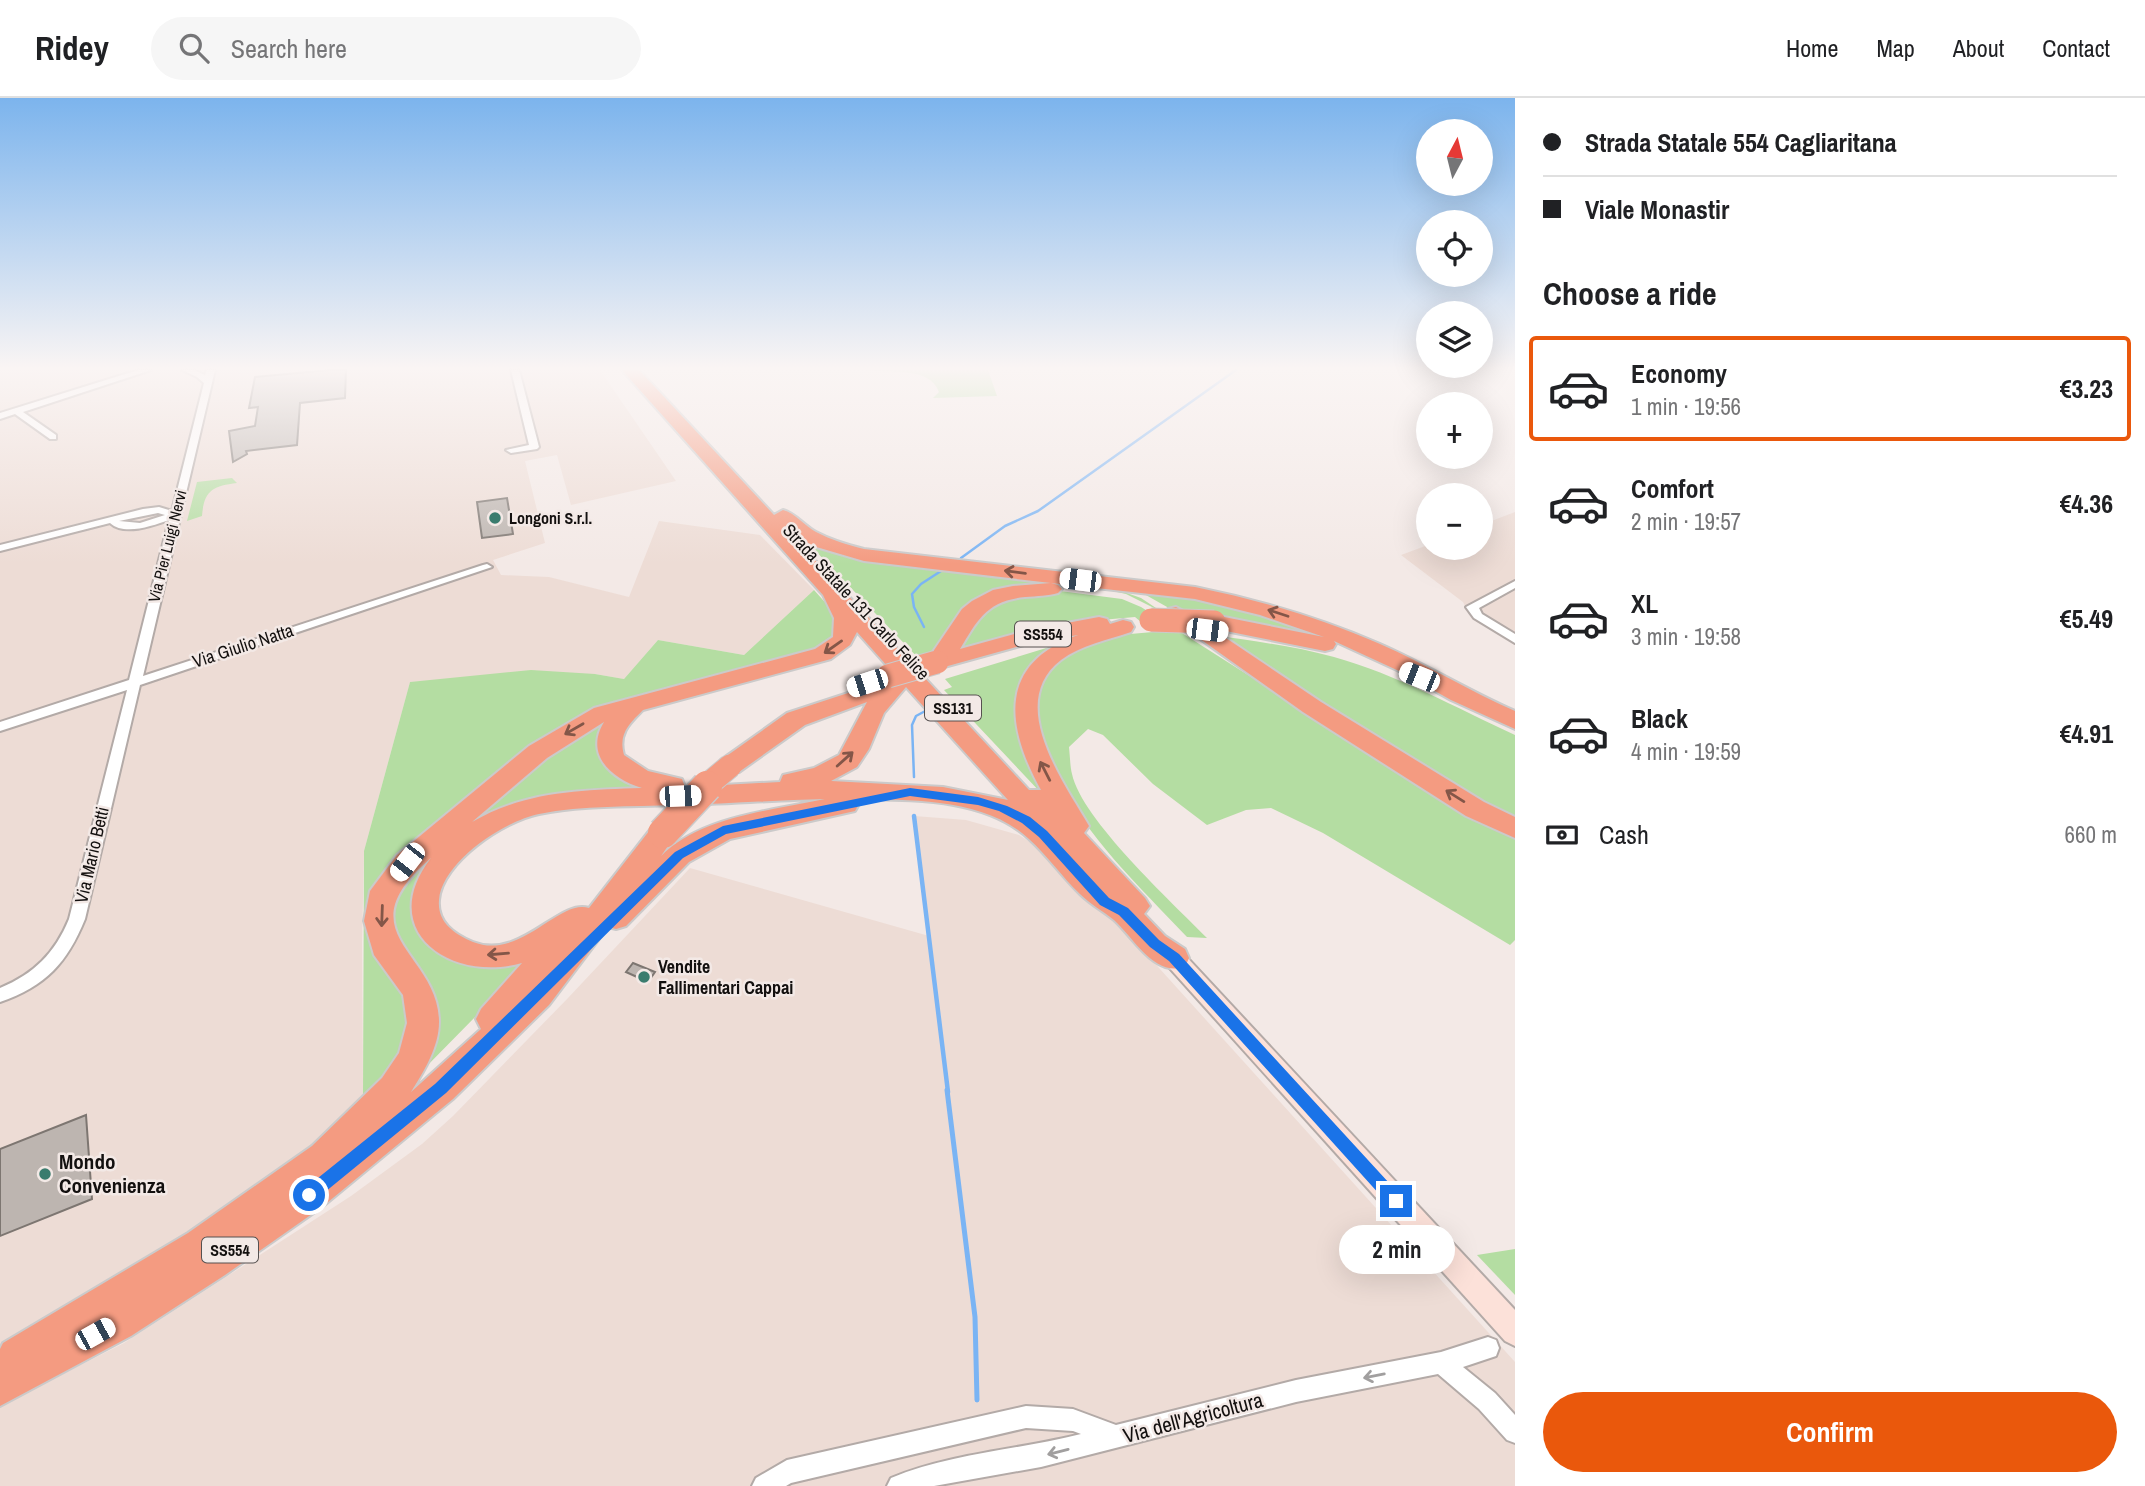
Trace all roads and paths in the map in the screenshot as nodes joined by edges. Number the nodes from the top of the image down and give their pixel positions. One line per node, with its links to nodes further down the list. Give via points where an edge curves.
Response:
1 (50, 435): 6 (street)
2 (191, 435): 8 (street, Via Pier Luigi Nervi)
3 (531, 435): 7 (street, via 534,447)
4 (689, 435): 19 (highway, Strada Statale 131 Carlo Felice / SS131)
5 (703, 435): 9 (highway, Strada Statale 131 Carlo Felice / SS131)
6 (53, 437)
7 (511, 450)
8 (171, 496): 10 (street); 11 (street, Via Pier Luigi Nervi)
9 (770, 509): 17 (highway, one-way to 9, via 845,550 805,536); 36 (highway, Strada Statale 131 Carlo Felice / SS131)
10 (143, 512): 11 (street); 12 (street)
11 (175, 515): 13 (street); 14 (street, Via Pier Luigi Nervi)
12 (104, 524): 13 (street); 15 (street)
13 (141, 526): 14 (street)
14 (169, 536): 26 (street, Via Pier Luigi Nervi)
15 (0, 548)
16 (486, 567): 26 (street, Via Giulio Natta)
17 (1107, 583): 27 (highway, one-way to 17, via 1439,681 1274,611 1195,593); 29 (highway, via 1173,612)
18 (1515, 584): 23 (street, via 1472,607 1478,616)
19 (831, 589): 28 (highway, one-way to 28, via 848,624 840,645 810,658); 36 (highway, Strada Statale 131 Carlo Felice / SS131)
20 (1156, 623): 21 (highway, SS554); 22 (highway, SS554); 24 (highway, SS554, via 1079,626)
21 (1123, 627): 24 (highway, SS554, via 1077,632); 36 (highway, one-way to 21, via 1131,891 1089,845 1063,805 1032,745 1023,709 1030,681 1046,660)
22 (1217, 627): 27 (highway, SS554, via 1336,648); 32 (highway, SS554, via 1347,658)
23 (1515, 639)
24 (944, 664): 25 (highway, SS554); 29 (highway, via 974,608 989,597 1019,590 1104,592 1139,603)
25 (897, 680): 28 (highway, one-way to 25, via 611,734 615,761 629,775 674,785 782,782 820,776 848,761 873,710); 35 (highway, SS554, bridge, via 796,719 723,764)
26 (133, 682): 31 (street, Via Giulio Natta); 39 (street, Via Mario Betti, via 77,919 66,946 45,971)
27 (1474, 701): 30 (highway, SS554)
28 (637, 702): 41 (highway, one-way to 41, via 603,713 538,752 407,862 384,891 380,921 385,946 418,992 423,1023 414,1058 394,1089)
29 (1312, 707): 34 (highway, one-way to 29, via 1475,809)
30 (1515, 721)
31 (0, 727)
32 (1515, 730)
33 (910, 792): 36 (highway, via 978,801 1026,820 1104,901); 37 (highway, one-way to 33, via 532,948 480,956 442,940 425,920 424,890 455,848 488,825 533,806 602,799); 40 (highway, via 723,831 679,855)
34 (1515, 828)
35 (657, 830): 37 (highway, SS554); 40 (highway, SS554)
36 (1130, 910): 38 (highway, Strada Statale 131 Carlo Felice / SS131, via 1154,944)
37 (580, 916): 41 (highway, SS554, via 490,1021)
38 (1174, 958): 42 (main road)
39 (0, 995)
40 (538, 996): 46 (highway, SS554, via 441,1088 309,1195 117,1322)
41 (319, 1163): 45 (highway, SS554, via 201,1247)
42 (1515, 1331)
43 (1488, 1348): 44 (street, Via dell'Agricoltura)
44 (1441, 1363): 47 (street); 48 (street, Via dell'Agricoltura, one-way to 48, via 1296,1391)
45 (0, 1365)
46 (0, 1385)
47 (1515, 1432)
48 (1117, 1437): 49 (street, via 1073,1420 1026,1417 787,1472); 50 (street, Via dell'Agricoltura, one-way to 50, via 925,1476)
49 (764, 1486)
50 (898, 1486)

